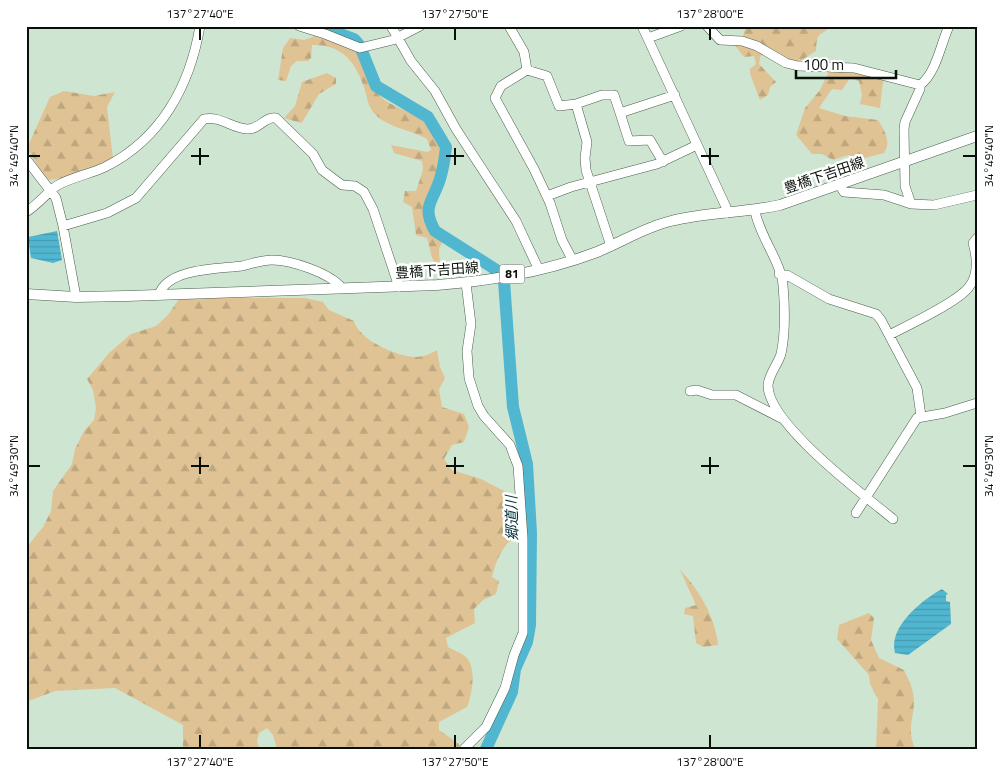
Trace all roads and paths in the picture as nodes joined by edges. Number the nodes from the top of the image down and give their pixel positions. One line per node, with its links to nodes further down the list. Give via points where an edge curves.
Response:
1 (200, 26): 24 (street, via 195,55 166,118 118,159)
2 (299, 26): 10 (street, via 362,48)
3 (391, 26): 10 (street)
4 (420, 26): 10 (street)
5 (510, 26): 12 (street, via 524,52)
6 (642, 26): 11 (street)
7 (681, 26): 11 (street)
8 (707, 26): 13 (street, via 720,40 742,41 786,62 807,67 854,68 909,84)
9 (949, 26): 13 (street, via 933,67 925,82)
10 (399, 38): 35 (street, via 516,221)
11 (648, 38): 14 (street)
12 (527, 70): 15 (street, via 547,76 559,106); 26 (street, via 501,86 495,98)
13 (920, 84): 21 (street, via 918,96 905,122)
14 (675, 95): 16 (street); 18 (street)
15 (576, 104): 16 (street, via 602,95 614,95); 22 (street, via 586,142 584,158)
16 (620, 113): 20 (street, via 629,141 650,140)
17 (977, 136): 21 (main road, 豊橋下吉田線 / 81)
18 (697, 145): 20 (street); 30 (street)
19 (26, 159): 24 (street)
20 (663, 162): 22 (street)
21 (905, 162): 23 (main road, 豊橋下吉田線 / 81); 27 (street, via 905,186)
22 (590, 182): 26 (street); 33 (street)
23 (839, 184): 27 (street, via 844,192 884,195); 28 (main road, 豊橋下吉田線 / 81)
24 (51, 190): 29 (street, via 37,206); 31 (street)
25 (977, 195): 27 (street, via 943,205)
26 (547, 196): 34 (street)
27 (911, 204)
28 (755, 211): 30 (main road, 豊橋下吉田線 / 81); 36 (street)
29 (26, 212)
30 (727, 213): 33 (main road, 豊橋下吉田線 / 81, via 670,221)
31 (63, 226): 38 (street, via 107,213 136,198 204,120 218,119 248,129 276,118 313,154 322,170 342,185 355,186 364,192 373,208); 42 (street)
32 (977, 238): 43 (street, via 973,242 976,270 968,289)
33 (611, 246): 34 (main road, 豊橋下吉田線 / 81)
34 (572, 259): 35 (main road, 豊橋下吉田線 / 81)
35 (538, 268): 37 (main road, 豊橋下吉田線 / 81)
36 (779, 274): 43 (street, via 829,299 876,314); 47 (street, via 783,286 785,330 778,362 768,386)
37 (466, 283): 38 (main road, 豊橋下吉田線 / 81); 51 (street, via 471,324 468,378 484,416 510,444 518,466 523,633 507,683 486,727)
38 (399, 286): 39 (main road, 豊橋下吉田線 / 81)
39 (342, 288): 41 (main road, 豊橋下吉田線 / 81); 41 (street, via 307,268 270,260 203,269 167,283 160,288)
40 (26, 294): 42 (main road, 豊橋下吉田線 / 81)
41 (159, 295): 42 (main road, 豊橋下吉田線 / 81)
42 (76, 297)
43 (889, 335): 46 (street, via 917,388)
44 (690, 391): 47 (street, via 736,394)
45 (977, 403): 46 (street)
46 (922, 416): 48 (street, via 912,423)
47 (780, 418): 48 (street, via 841,478)
48 (865, 496): 49 (street); 50 (street)
49 (856, 513)
50 (893, 519)
51 (464, 749)

